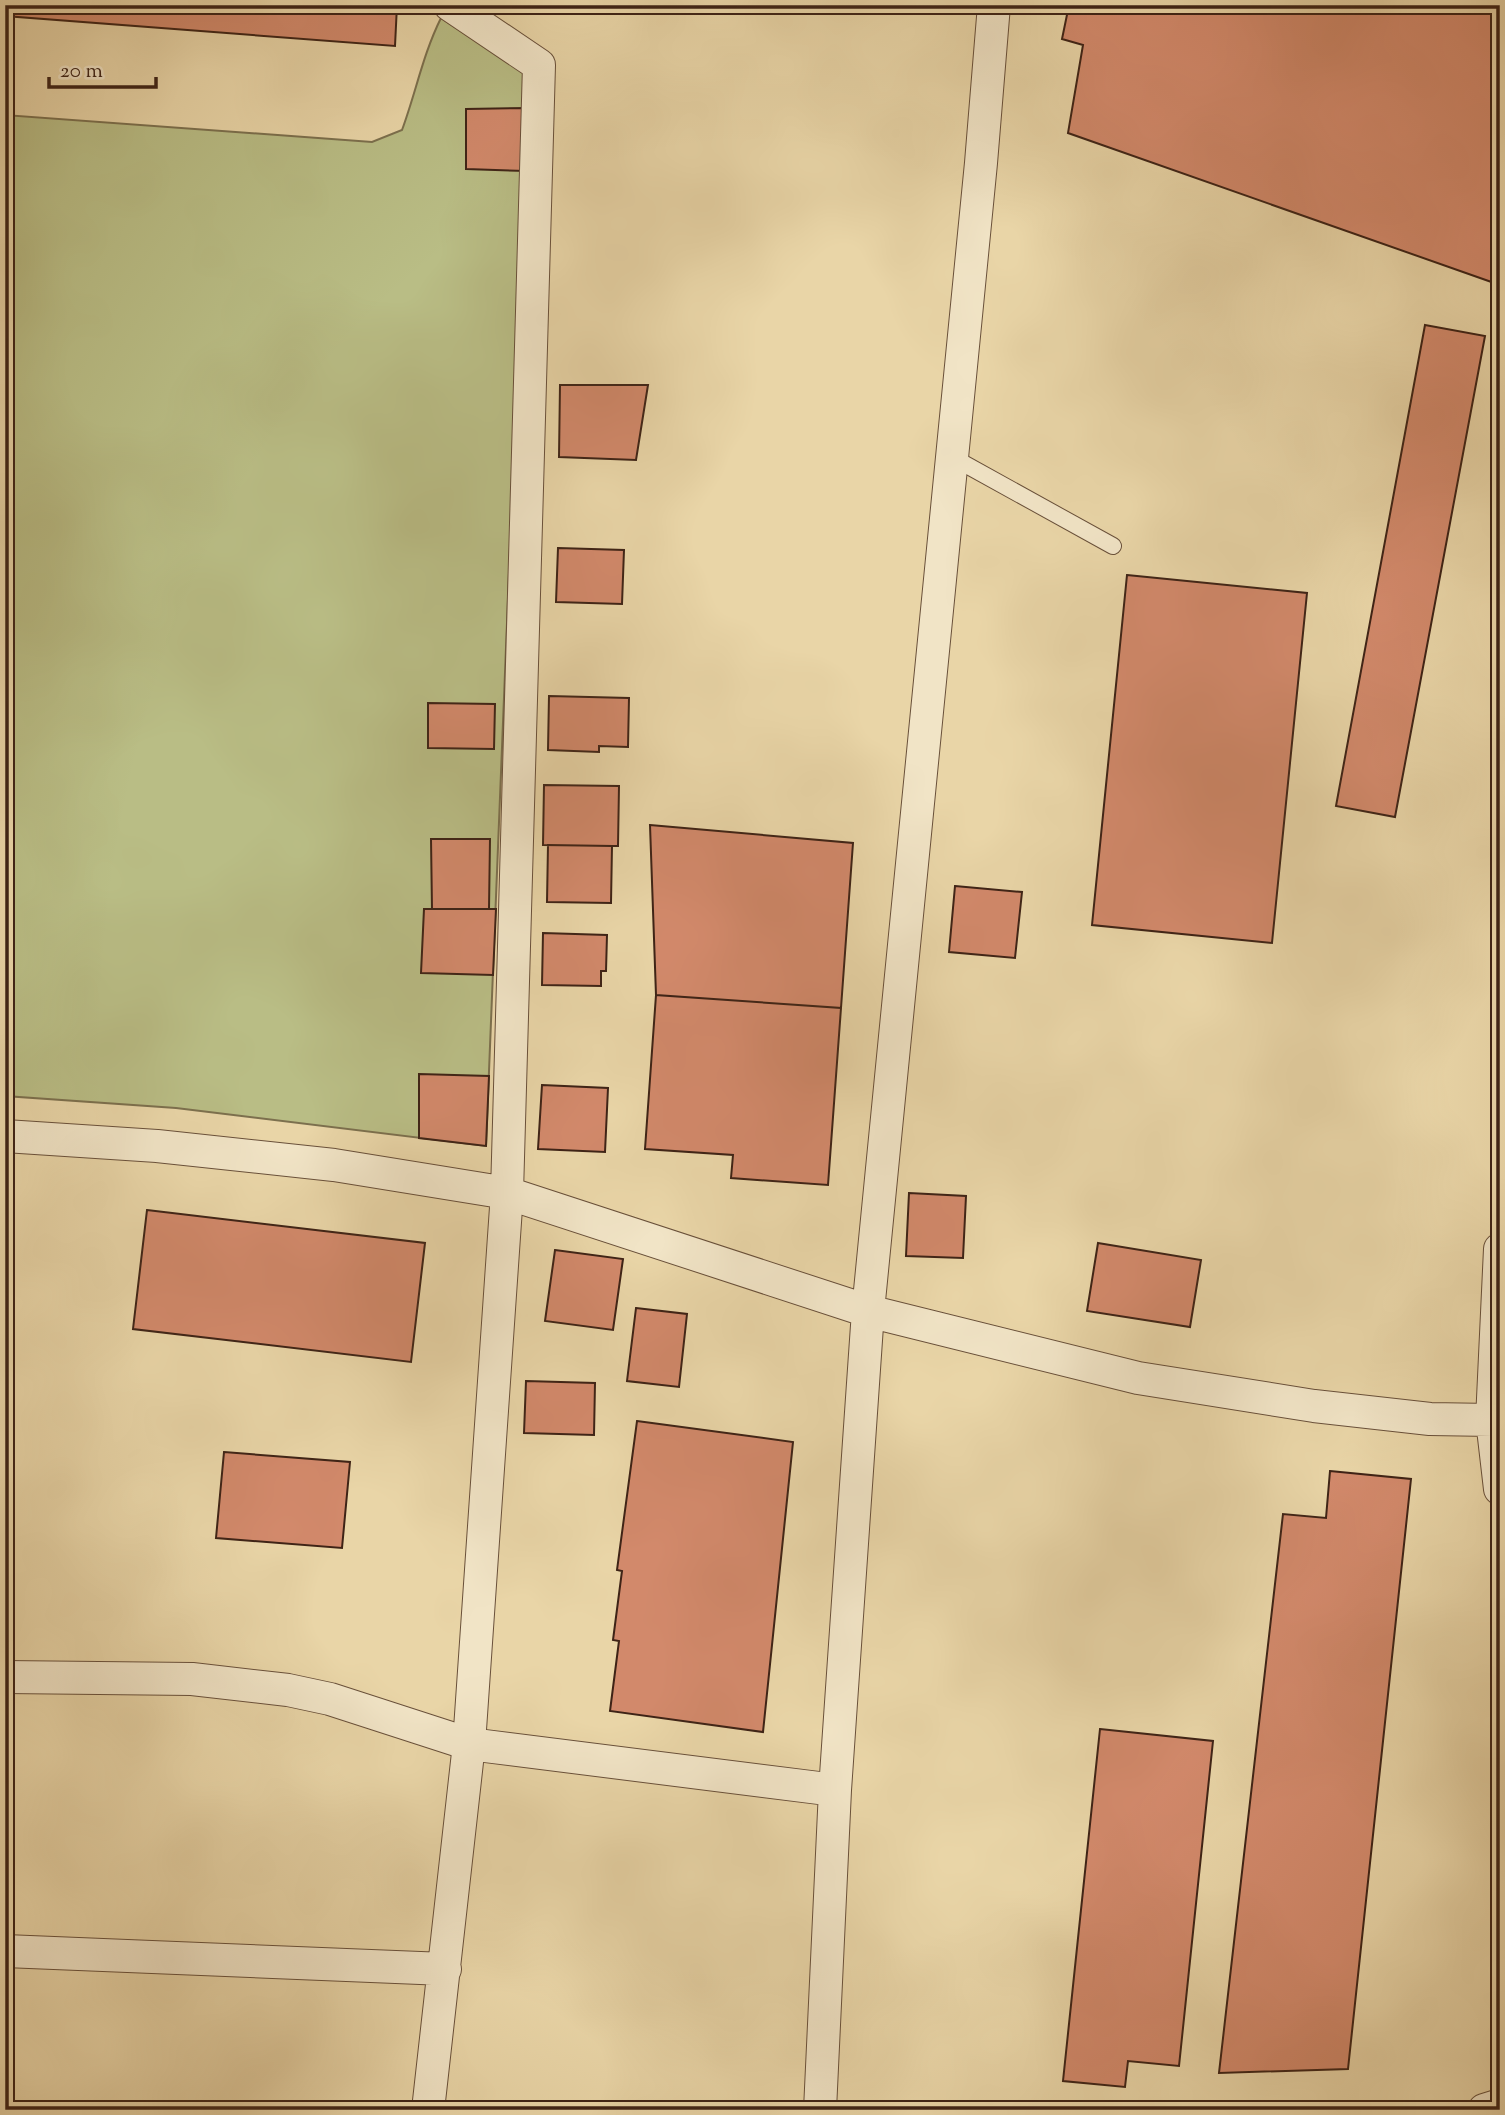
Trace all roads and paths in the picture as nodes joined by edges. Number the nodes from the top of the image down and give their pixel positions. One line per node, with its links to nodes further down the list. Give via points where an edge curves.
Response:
1 (450, 5): 6 (street, via 539,65)
2 (994, 5): 3 (street)
3 (952, 457): 4 (lane); 8 (street)
4 (1112, 546)
5 (5, 1136): 6 (street, via 334,1165)
6 (507, 1193): 8 (street); 12 (street)
7 (1500, 1249): 9 (street)
8 (868, 1311): 9 (street, via 1126,1375 1223,1394 1430,1419); 13 (street)
9 (1496, 1420): 10 (street)
10 (1500, 1489)
11 (5, 1677): 12 (street, via 192,1679 288,1690)
12 (469, 1744): 13 (street); 15 (street)
13 (835, 1790): 18 (street)
14 (5, 1951): 15 (street)
15 (445, 1969): 17 (street)
16 (1500, 2105): 19 (street)
17 (428, 2110)
18 (820, 2110)
19 (1483, 2110)

